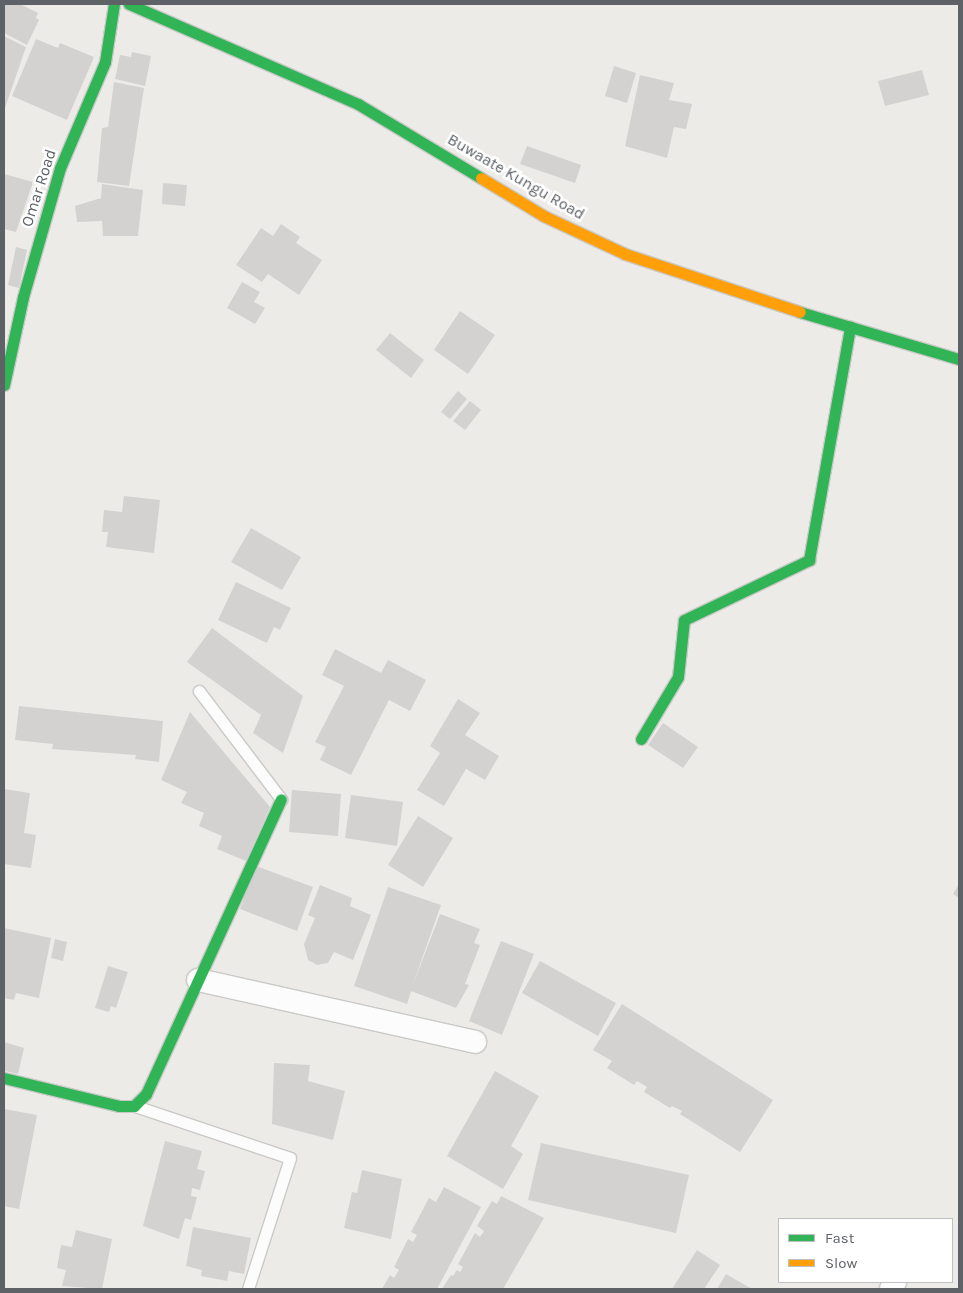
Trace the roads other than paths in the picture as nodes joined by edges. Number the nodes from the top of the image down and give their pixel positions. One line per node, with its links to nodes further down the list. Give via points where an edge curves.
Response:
1 (114, 4): 5 (street, Omar Road, via 105,62 60,168 23,297)
2 (129, 4): 3 (street, Buwaate Kungu Road, via 358,104 544,216 625,254)
3 (850, 327): 4 (street, Buwaate Kungu Road); 7 (street, via 808,560 684,620 678,677)
4 (959, 359)
5 (4, 385)
6 (199, 692): 8 (lane)
7 (641, 738)
8 (281, 799): 9 (street)
9 (198, 980): 10 (street); 12 (street, via 146,1094)
10 (475, 1042)
11 (4, 1078): 12 (street, via 119,1106)
12 (134, 1106): 13 (lane, via 290,1158)
13 (248, 1289)

